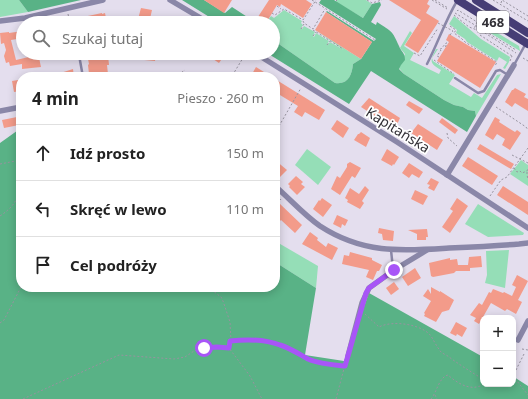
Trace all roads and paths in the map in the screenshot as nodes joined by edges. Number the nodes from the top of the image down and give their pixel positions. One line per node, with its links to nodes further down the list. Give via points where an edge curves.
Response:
1 (103, 0): 21 (street)
2 (170, 0): 22 (street)
3 (312, 0): 11 (path)
4 (367, 0): 5 (path, via 372,3)
5 (382, 0)
6 (432, 0): 17 (path)
7 (436, 0): 17 (path)
8 (458, 0): 17 (lane); 44 (main road, 468)
9 (476, 0): 38 (main road, 468)
10 (493, 0): 12 (path)
11 (315, 1): 14 (path); 26 (path)
12 (500, 4): 16 (path, via 502,0); 28 (path)
13 (277, 6): 15 (path)
14 (326, 9): 34 (path); 41 (path)
15 (282, 10): 19 (path, via 275,15); 26 (path)
16 (519, 10): 20 (path); 23 (path)
17 (451, 11): 32 (path); 35 (path); 61 (lane)
18 (457, 12): 32 (path, via 458,10 477,22)
19 (272, 13)
20 (517, 13)
21 (34, 16)
22 (197, 16)
23 (528, 16)
24 (16, 19): 27 (street)
25 (444, 19): 49 (path, via 420,56)
26 (303, 20): 29 (path)
27 (0, 21)
28 (528, 22)
29 (304, 23): 33 (path); 34 (path)
30 (438, 23): 39 (path, bridge, via 453,32)
31 (448, 24): 62 (path, via 456,30 454,34 497,62)
32 (475, 26): 35 (path); 51 (path)
33 (301, 29)
34 (313, 29): 37 (path)
35 (474, 30): 36 (path)
36 (480, 31): 46 (path, via 480,35); 50 (path)
37 (316, 32): 40 (path); 42 (path)
38 (528, 32)
39 (450, 35)
40 (313, 36)
41 (375, 40)
42 (330, 41): 45 (path); 48 (path)
43 (497, 42): 46 (path)
44 (527, 44): 51 (lane)
45 (327, 45)
46 (496, 45): 52 (path)
47 (445, 48): 53 (path, via 446,43 440,49 437,56)
48 (343, 49)
49 (414, 52)
50 (516, 53): 51 (path); 52 (path)
51 (520, 54): 54 (path); 58 (path); 60 (lane)
52 (512, 56): 60 (path)
53 (439, 57)
54 (528, 58)
55 (80, 60): 64 (lane)
56 (242, 60): 66 (path)
57 (266, 60): 87 (street, Kapitańska)
58 (528, 61)
59 (435, 62): 67 (path)
60 (512, 62): 68 (street)
61 (427, 64)
62 (493, 68)
63 (185, 70): 65 (path)
64 (82, 72)
65 (182, 72)
66 (234, 72)
67 (454, 73)
68 (508, 75): 69 (lane, via 500,70 496,71 481,92); 87 (street)
69 (455, 78)
70 (302, 87): 74 (path)
71 (494, 106): 75 (path)
72 (16, 108): 73 (street)
73 (0, 112)
74 (280, 124)
75 (528, 130)
76 (448, 133): 77 (path, via 448,138)
77 (457, 147)
78 (528, 148): 80 (path)
79 (512, 155): 80 (path)
80 (521, 159): 82 (path); 84 (path)
81 (16, 161): 83 (path)
82 (528, 163)
83 (0, 164)
84 (514, 168): 86 (path, via 517,172); 91 (path)
85 (528, 168): 86 (path)
86 (527, 171): 88 (path)
87 (447, 175): 95 (street, Kapitańska)
88 (528, 179)
89 (280, 190): 97 (street, via 315,222 334,234 359,245)
90 (282, 198): 92 (path)
91 (489, 198)
92 (280, 200)
93 (16, 202): 94 (path)
94 (0, 216)
95 (528, 228)
96 (528, 243): 98 (street)
97 (391, 250): 98 (street); 99 (lane)
98 (427, 250): 99 (street)
99 (394, 270): 102 (street, via 369,288)
100 (18, 292): 104 (path)
101 (214, 292): 106 (path, via 223,301 230,322)
102 (360, 309): 111 (street); 113 (path, via 379,327 385,324 407,324 424,330 441,352)
103 (528, 321): 105 (street)
104 (0, 323)
105 (518, 340)
106 (230, 341): 107 (path); 112 (path, via 253,340 279,344 309,360)
107 (229, 348): 117 (path, via 204,348 174,359 119,355); 118 (path, via 250,376)
108 (522, 349): 109 (path)
109 (528, 350)
110 (524, 354): 116 (path, via 513,376)
111 (348, 356): 112 (path)
112 (345, 366): 119 (path)
113 (480, 377)
114 (480, 386): 115 (path, via 468,387 448,375 440,381)
115 (435, 395): 120 (path); 121 (path)
116 (528, 395)
117 (23, 399)
118 (262, 399)
119 (336, 399)
120 (431, 399)
121 (437, 399)

